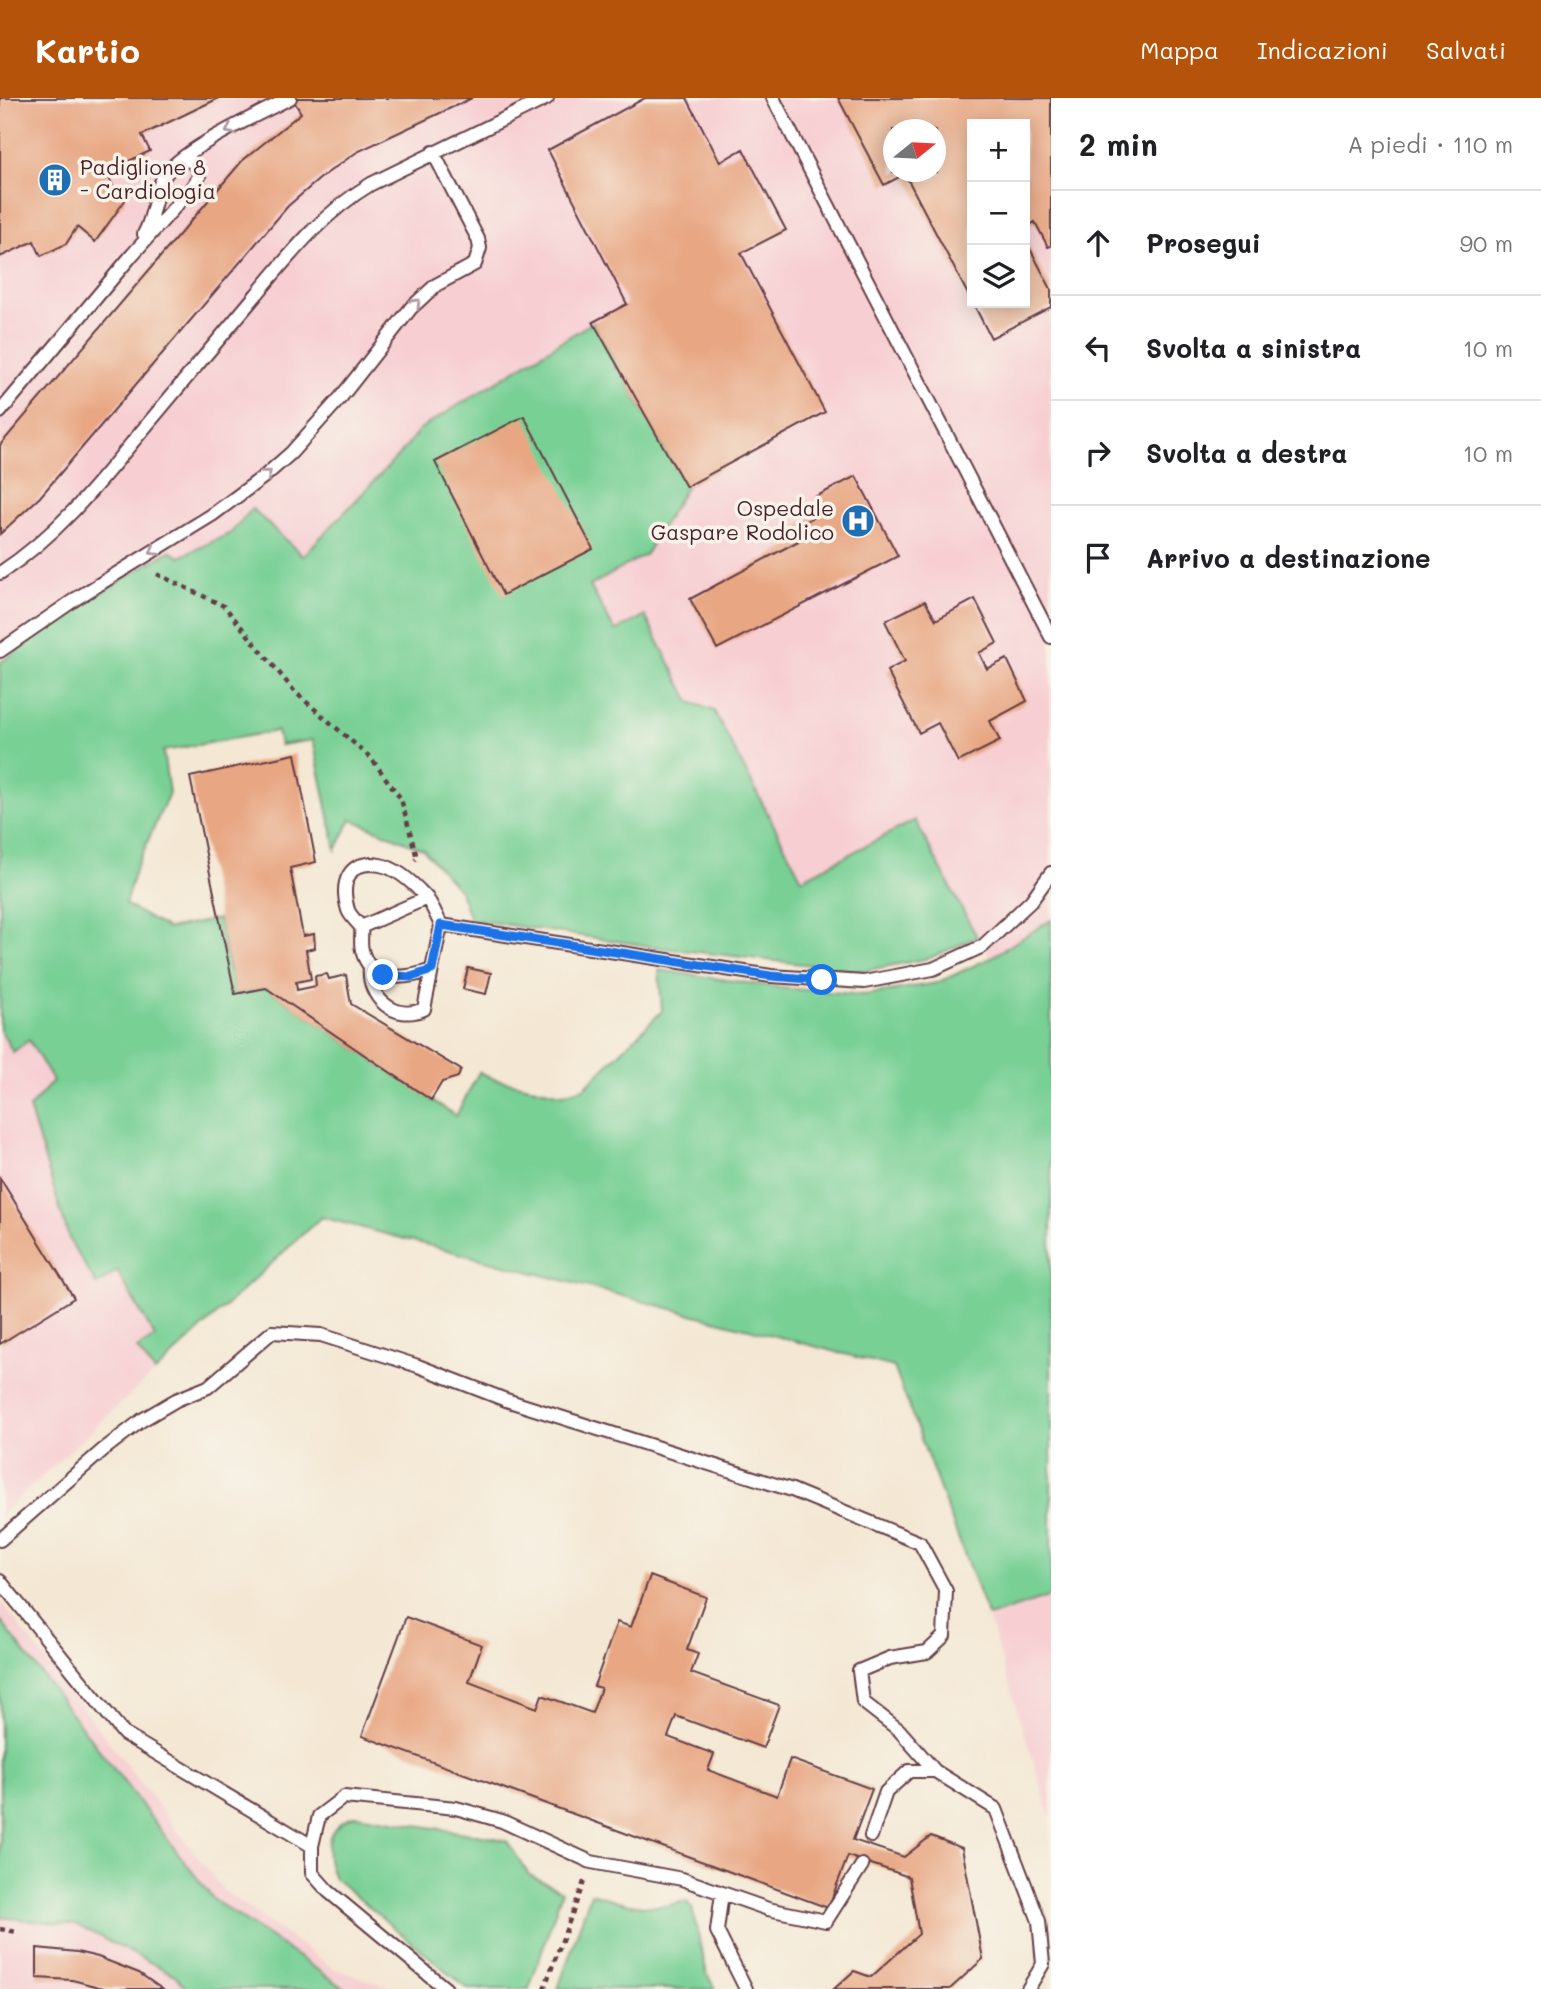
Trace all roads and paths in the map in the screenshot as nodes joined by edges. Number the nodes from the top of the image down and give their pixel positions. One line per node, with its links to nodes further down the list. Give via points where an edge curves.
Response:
1 (290, 98): 5 (lane, one-way to 5)
2 (547, 98): 4 (lane)
3 (773, 98): 10 (lane)
4 (433, 152): 8 (lane, via 472,225 480,248 475,264 436,285 411,308 341,397 266,475); 9 (lane, via 351,196 310,231 80,505 32,551)
5 (181, 160): 6 (lane, via 163,177 150,222); 6 (lane, via 191,161 199,177)
6 (132, 256): 7 (lane)
7 (0, 412)
8 (134, 563): 11 (lane); 12 (path, via 224,606 295,692 371,758 401,799)
9 (0, 573)
10 (1051, 637)
11 (0, 651)
12 (417, 858)
13 (1051, 873): 15 (lane, via 1031,901 983,946 933,969 864,982 771,976)
14 (427, 898): 15 (lane); 16 (lane); 16 (lane, via 405,877 382,865 362,864 350,872 344,884 349,912)
15 (441, 925): 18 (lane)
16 (361, 927): 17 (lane, via 362,950)
17 (370, 967): 18 (lane, via 383,975 411,977); 18 (lane, via 373,990 397,1013 412,1015 424,1009)
18 (432, 970)
19 (0, 1539): 21 (lane, via 142,1420 208,1387 272,1332 321,1335 506,1400 792,1490 920,1543 946,1591 944,1636 927,1652 890,1658 859,1671 863,1702 899,1730)
20 (0, 1581): 23 (lane, via 124,1734)
21 (934, 1771): 22 (lane, via 909,1771 886,1792); 32 (lane, via 996,1809 1039,1921 1043,1964)
22 (871, 1836)
23 (312, 1846): 24 (lane, via 318,1816 344,1797 467,1811 502,1821); 29 (lane, via 312,1873 328,1891)
24 (591, 1862): 26 (lane, via 682,1879); 30 (path)
25 (862, 1865): 26 (lane, via 826,1921)
26 (722, 1893): 31 (lane, via 716,1931)
27 (0, 1928): 28 (path)
28 (17, 1932)
29 (446, 1989)
30 (544, 1989)
31 (746, 1989)
32 (1028, 1989)

